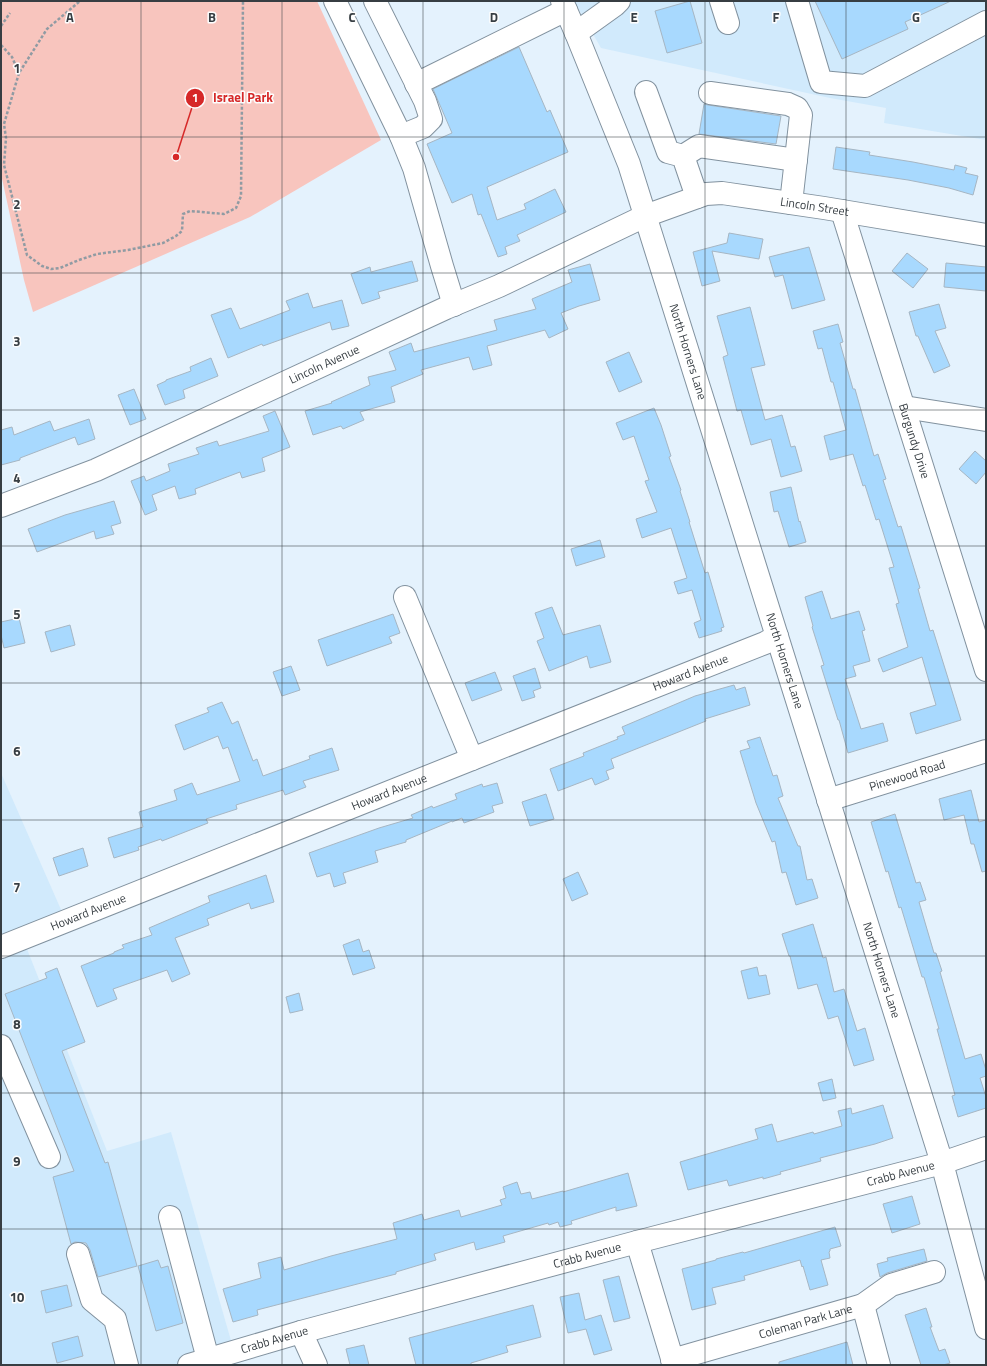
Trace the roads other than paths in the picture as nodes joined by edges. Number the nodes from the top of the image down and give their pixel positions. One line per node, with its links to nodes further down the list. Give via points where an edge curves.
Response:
1 (375, 1): 10 (street)
2 (618, 1): 9 (street)
3 (721, 1): 8 (street)
4 (797, 1): 7 (street, via 821,82 865,86)
5 (343, 4): 13 (street)
6 (564, 6): 9 (street, North Horners Lane); 10 (street)
7 (986, 22)
8 (728, 23)
9 (576, 33): 19 (street, North Horners Lane, via 629,164)
10 (416, 84): 13 (street, via 431,119 423,127)
11 (646, 92): 14 (street, via 668,152)
12 (710, 93): 15 (street, via 788,104 796,108 801,115)
13 (401, 136): 21 (street, via 414,168)
14 (683, 156): 15 (street, via 699,146); 16 (street)
15 (796, 160): 17 (street)
16 (697, 197): 17 (street, Lincoln Street, via 722,193); 19 (street, Lincoln Street)
17 (791, 203): 18 (street, Lincoln Street)
18 (842, 211): 20 (street, Lincoln Street); 22 (street, Burgundy Drive)
19 (646, 216): 21 (street, Lincoln Avenue); 26 (street, North Horners Lane)
20 (986, 235)
21 (454, 305): 24 (street, Lincoln Avenue, via 96,470)
22 (904, 407): 23 (street); 27 (street, Burgundy Drive)
23 (986, 420)
24 (1, 506)
25 (405, 597): 29 (street)
26 (777, 636): 29 (street, Howard Avenue, via 766,643); 30 (street, North Horners Lane)
27 (986, 670)
28 (986, 751): 30 (street, Pinewood Road)
29 (472, 759): 31 (street, Howard Avenue)
30 (828, 800): 35 (street, North Horners Lane)
31 (1, 947)
32 (1, 1046): 34 (street)
33 (986, 1148): 35 (street, Crabb Avenue)
34 (49, 1157)
35 (942, 1163): 37 (street, Crabb Avenue); 41 (street, North Horners Lane)
36 (170, 1217): 43 (street)
37 (638, 1242): 42 (street, Crabb Avenue); 44 (street)
38 (78, 1254): 45 (street, via 92,1300 115,1319)
39 (934, 1272): 40 (street, Coleman Park Lane, via 890,1285)
40 (863, 1305): 44 (street, Coleman Park Lane); 47 (street)
41 (986, 1328)
42 (301, 1332): 43 (street, Crabb Avenue); 46 (street)
43 (198, 1362)
44 (673, 1363)
45 (127, 1365)
46 (316, 1365)
47 (879, 1365)

